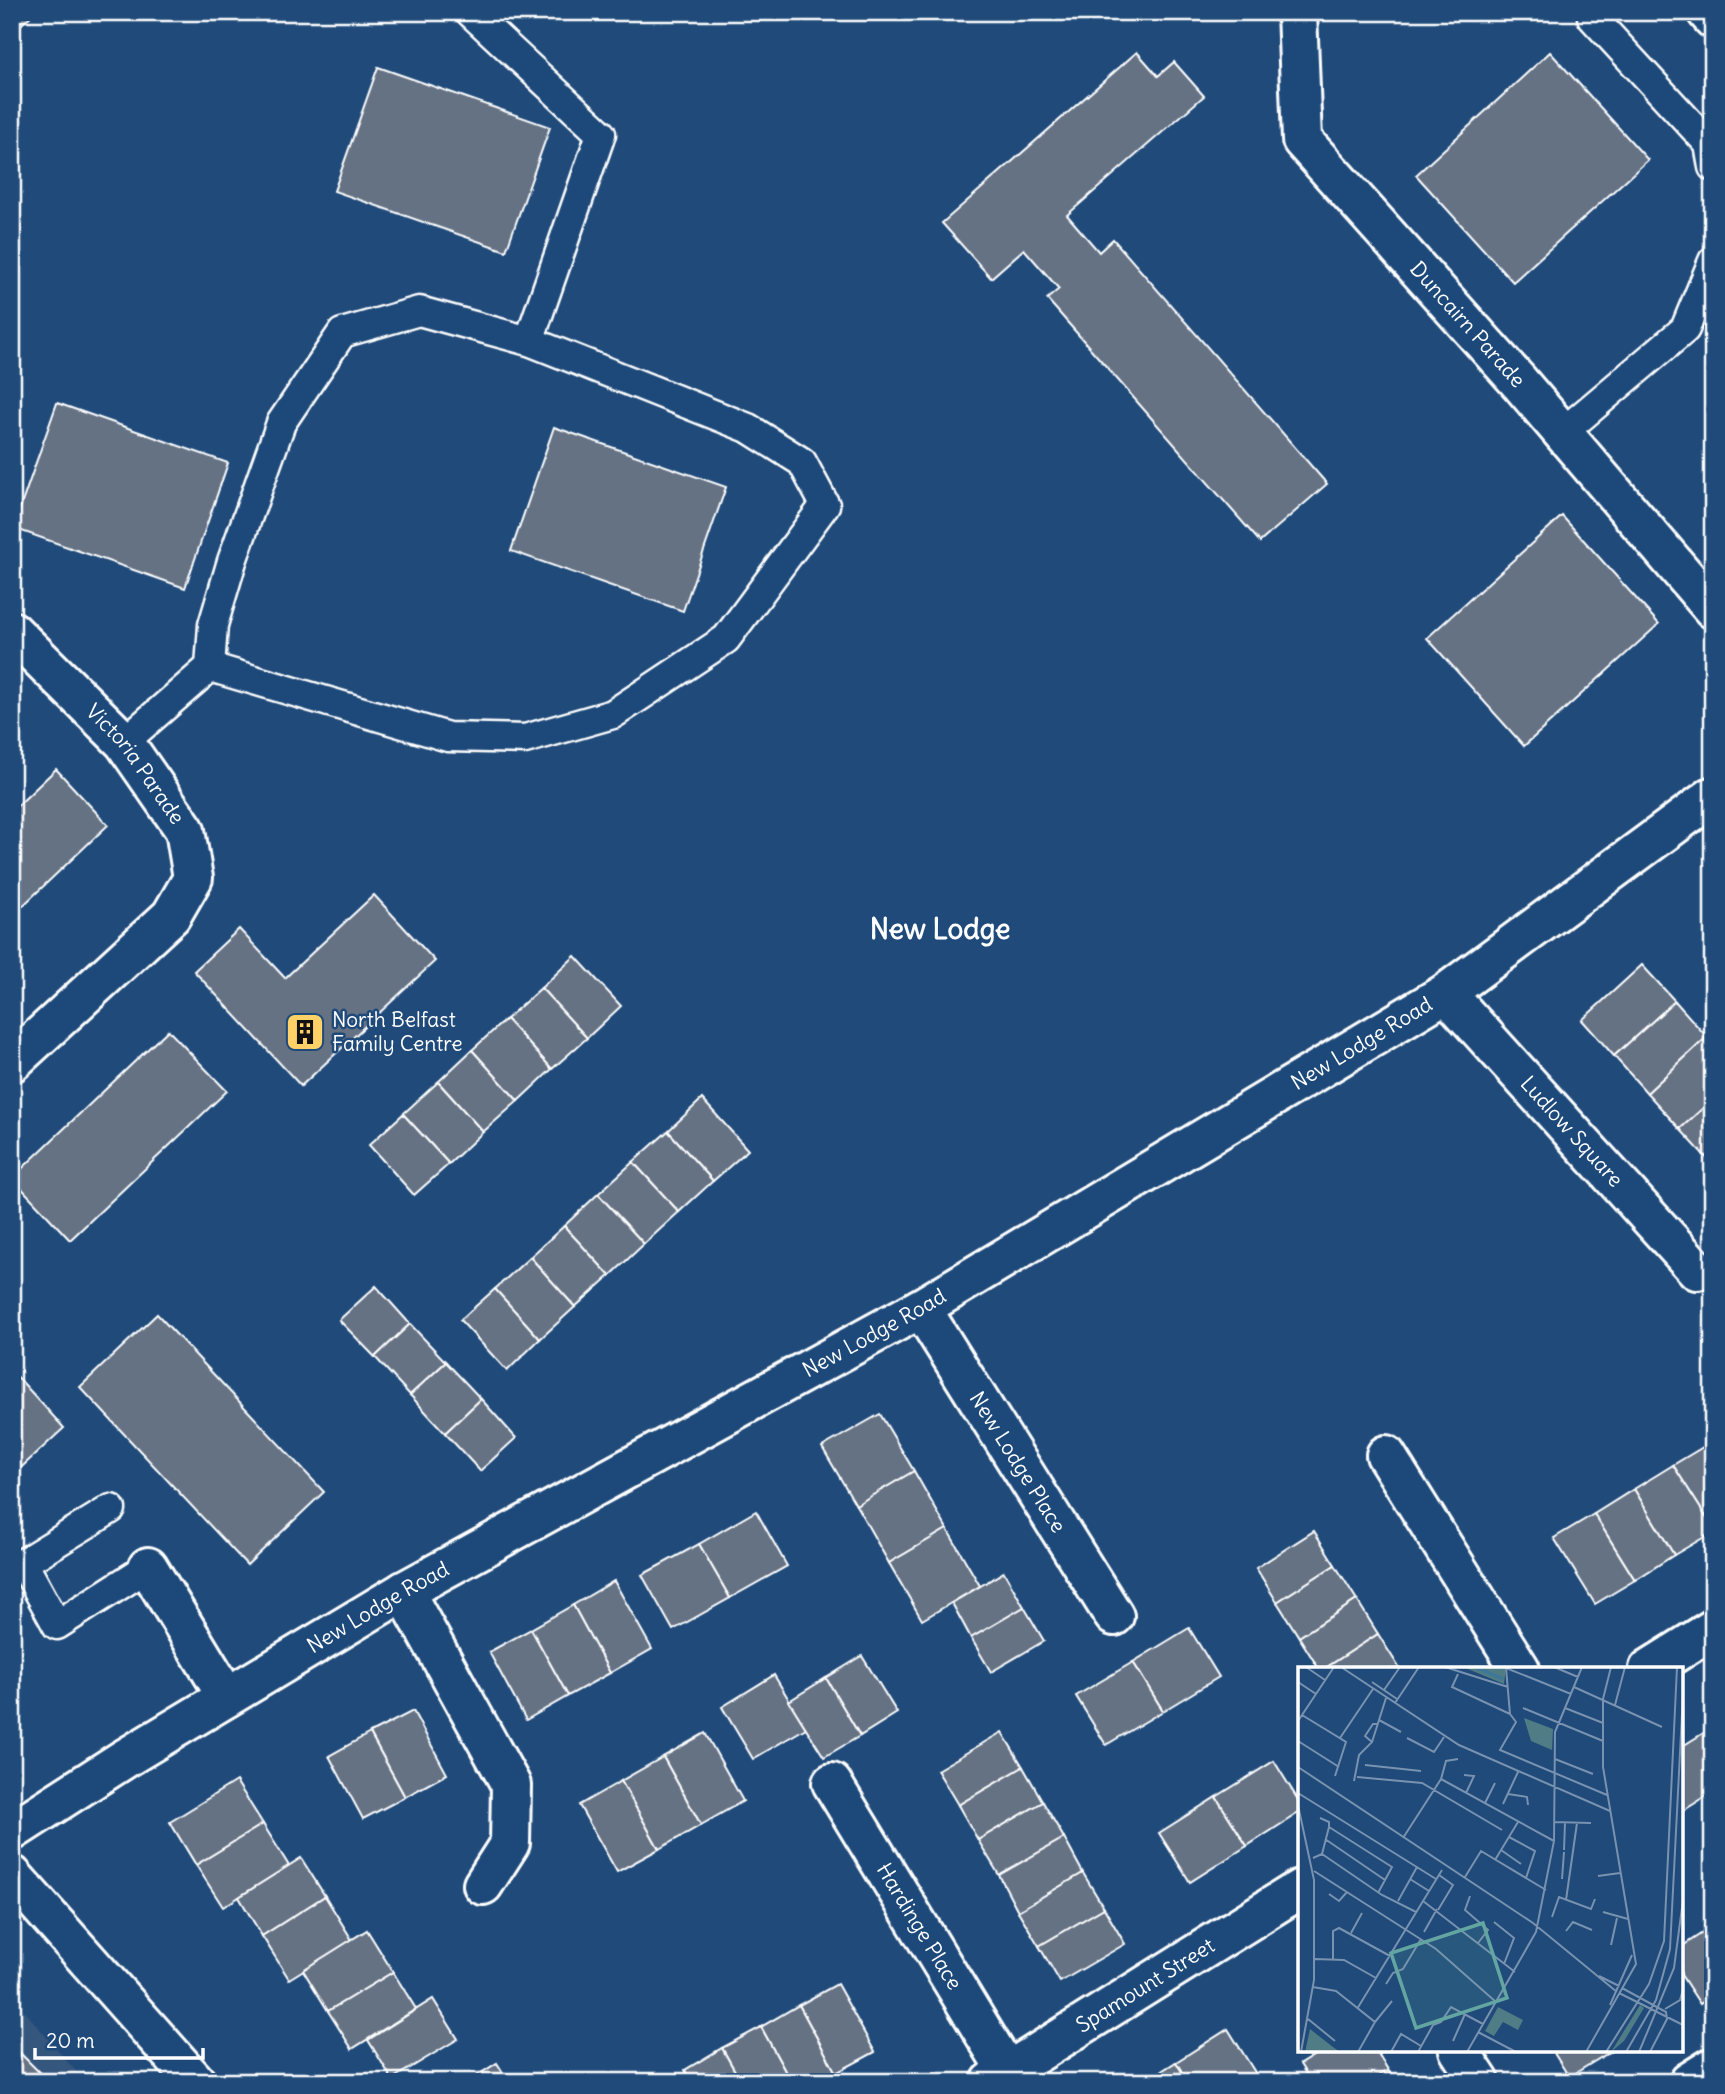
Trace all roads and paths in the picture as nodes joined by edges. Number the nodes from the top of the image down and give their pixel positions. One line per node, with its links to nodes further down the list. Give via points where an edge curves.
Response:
1 (470, 12): 8 (lane, via 601,134)
2 (1297, 12): 9 (street, Duncairn Parade, via 1302,140)
3 (1707, 12): 5 (street)
4 (1592, 17): 6 (lane, via 1709,144)
5 (1713, 19)
6 (1713, 167)
7 (1713, 261): 9 (lane, via 1685,329)
8 (529, 341): 12 (lane, via 419,311 342,332 281,423 213,625); 12 (lane, via 748,428 802,462 825,505 726,639 613,715 525,739 448,737)
9 (1562, 433): 10 (street, Duncairn Parade)
10 (1713, 609)
11 (12, 631): 13 (street, Victoria Parade)
12 (210, 667): 13 (lane)
13 (124, 742): 16 (street, Victoria Parade, via 185,830 193,878 171,916)
14 (1713, 796): 15 (street, New Lodge Road)
15 (1446, 993): 17 (street, Ludlow Square); 18 (street, New Lodge Road)
16 (12, 1062)
17 (1698, 1270)
18 (921, 1308): 22 (street, New Lodge Road); 23 (street, New Lodge Place)
19 (1386, 1455): 25 (street)
20 (111, 1509): 21 (lane, via 23,1563 57,1625)
21 (148, 1567): 27 (street)
22 (404, 1591): 27 (street, New Lodge Road); 31 (street, via 511,1785 510,1843)
23 (1114, 1616)
24 (1713, 1629): 26 (street)
25 (1519, 1667)
26 (1652, 1667)
27 (226, 1697): 29 (street, New Lodge Road)
28 (832, 1783): 35 (street, Hardinge Place)
29 (12, 1831)
30 (12, 1875): 36 (street)
31 (483, 1885)
32 (1298, 1890): 35 (street, Spamount Street)
33 (1460, 2052): 37 (street)
34 (1713, 2067): 38 (street)
35 (999, 2076)
36 (196, 2082)
37 (1480, 2082)
38 (1689, 2082)

